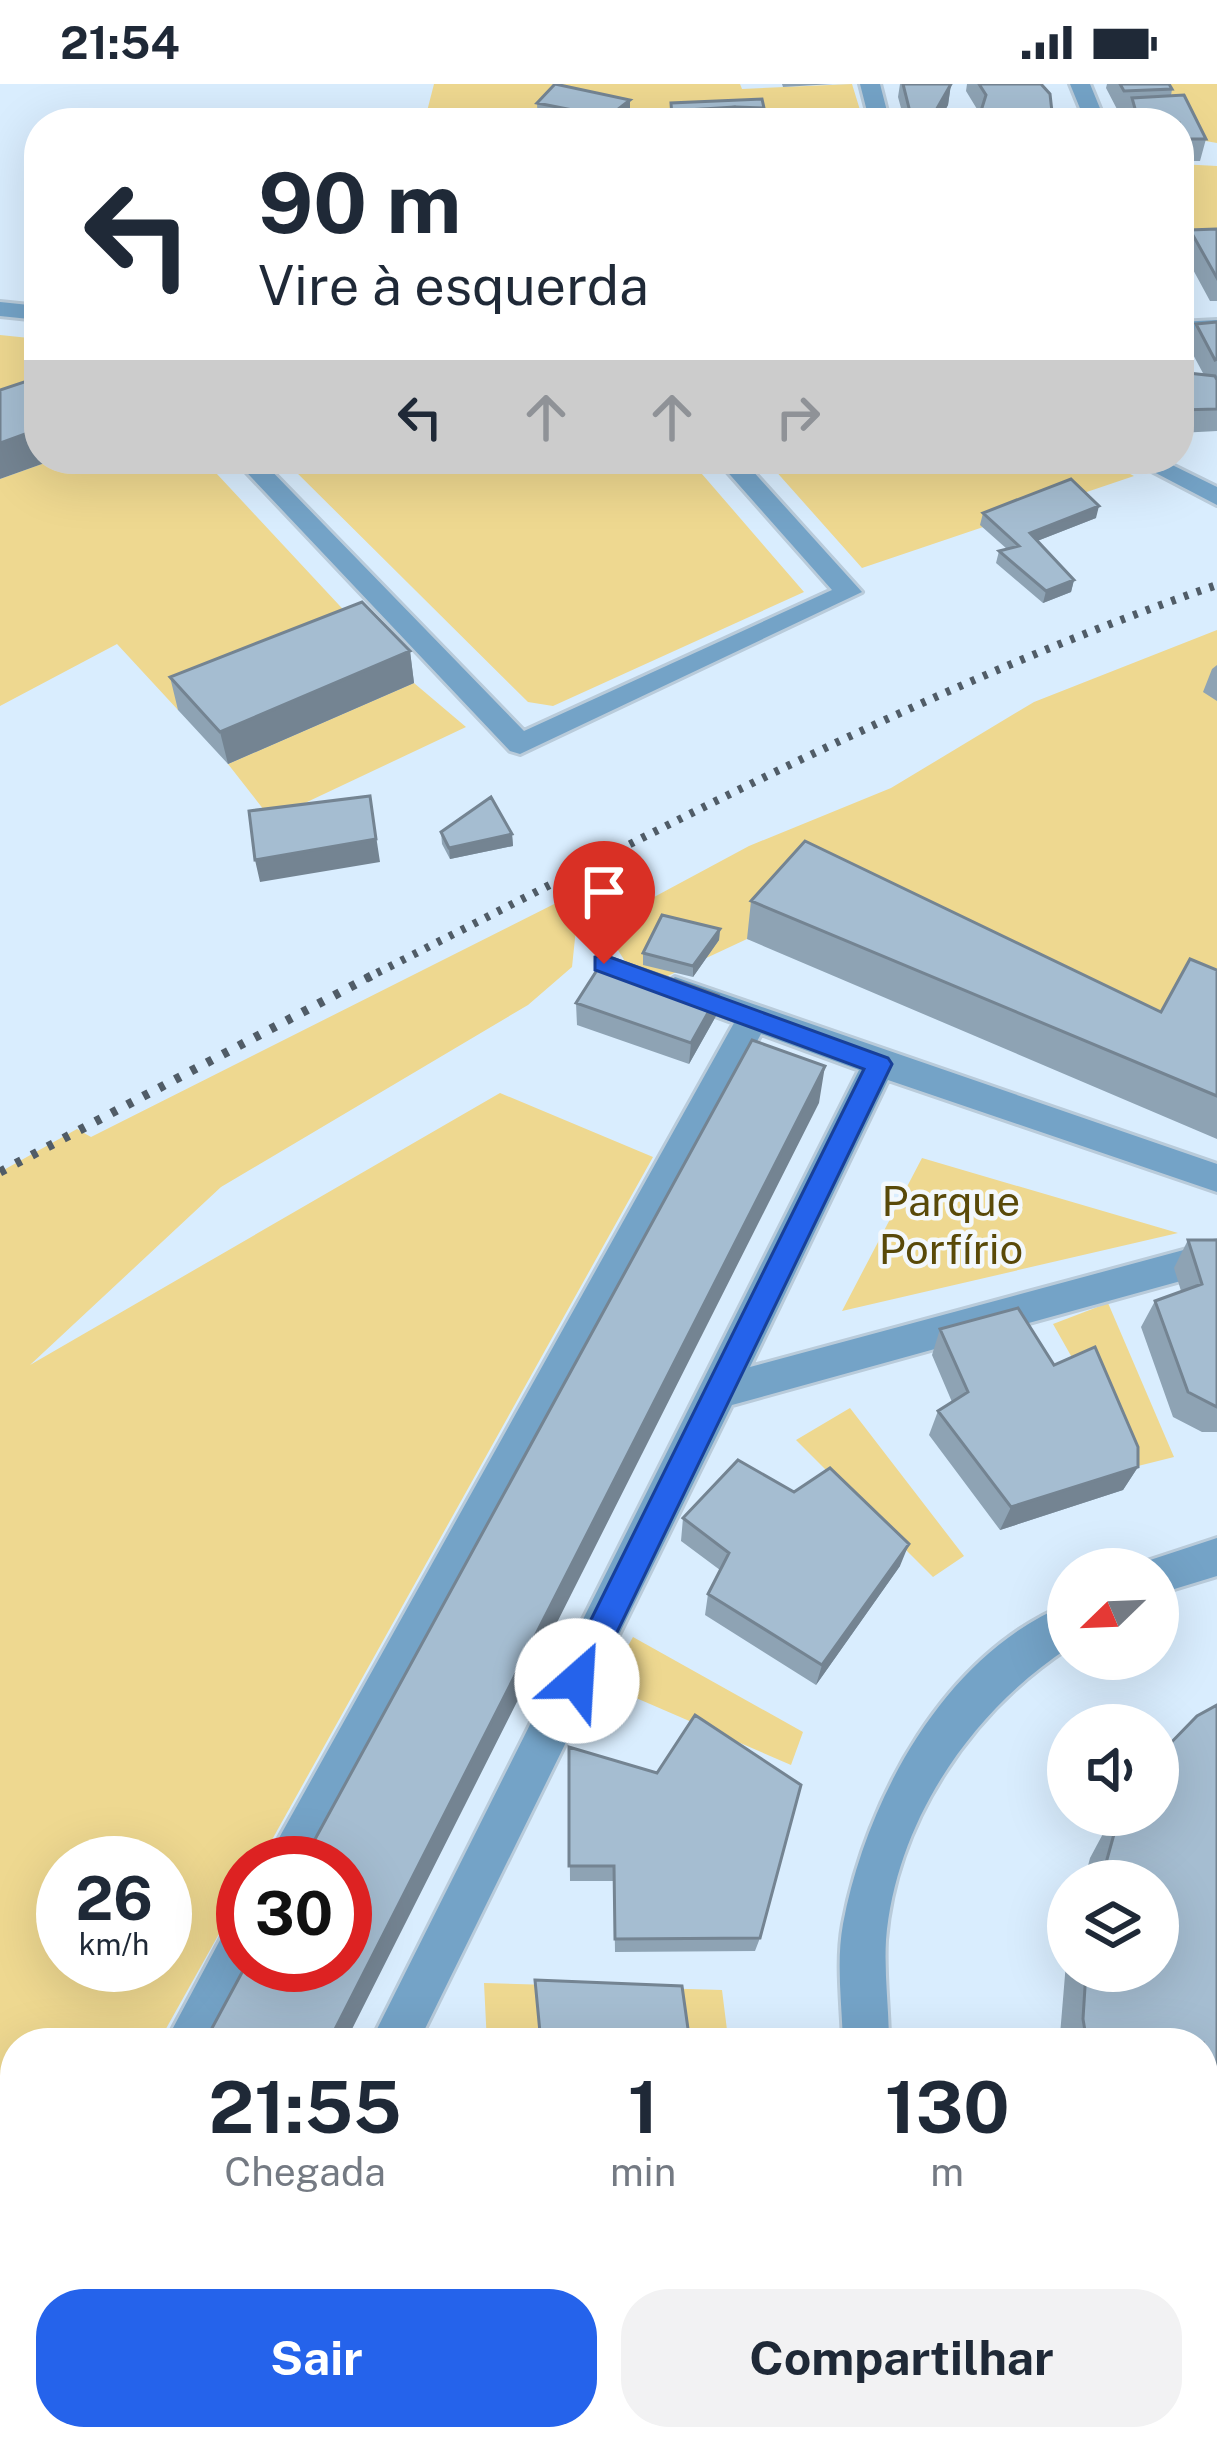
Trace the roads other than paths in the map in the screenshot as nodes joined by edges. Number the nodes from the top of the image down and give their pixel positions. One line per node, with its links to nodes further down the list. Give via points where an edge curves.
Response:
1 (260, 474): 2 (street, via 520,744 849,592)
2 (742, 474)
3 (1171, 474): 4 (street)
4 (1217, 497)
5 (646, 979): 6 (street)
6 (753, 1018): 7 (street); 14 (street)
7 (879, 1064): 8 (street); 10 (street)
8 (1217, 1178)
9 (1217, 1256): 10 (street)
10 (721, 1391): 17 (street)
11 (1217, 1557): 12 (street)
12 (1179, 1569)
13 (1047, 1640): 18 (street, via 972,1697 901,1804 865,1924)
14 (302, 1836)
15 (216, 1992): 16 (street)
16 (196, 2028)
17 (401, 2028)
18 (866, 2028)

